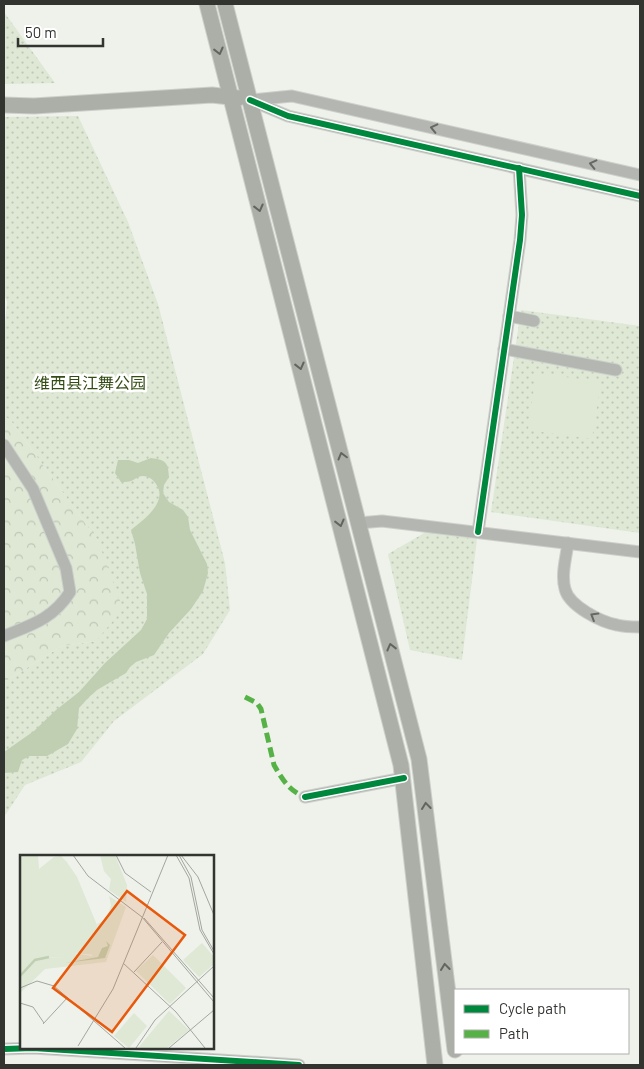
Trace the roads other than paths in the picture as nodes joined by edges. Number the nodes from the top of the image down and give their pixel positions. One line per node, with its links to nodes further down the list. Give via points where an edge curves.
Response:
1 (207, 4): 3 (main road, one-way to 3)
2 (226, 4): 4 (main road)
3 (231, 97): 4 (main road); 5 (main road, via 212,95); 20 (main road, one-way to 20)
4 (250, 100): 6 (street, via 288,116); 7 (street, one-way to 4, via 292,96); 14 (main road, one-way to 4)
5 (4, 105)
6 (518, 168): 8 (street); 9 (street, via 522,215)
7 (640, 175)
8 (640, 196)
9 (509, 316): 10 (street); 11 (street)
10 (534, 321)
11 (504, 349): 12 (street); 15 (street)
12 (616, 370)
13 (4, 445): 19 (street, via 33,489 66,568 70,592 45,619)
14 (359, 523): 15 (street, via 382,520); 22 (main road, one-way to 14, via 419,759)
15 (478, 532): 16 (street)
16 (568, 543): 17 (street); 18 (street, one-way to 16, via 598,619 572,602 564,583)
17 (640, 552)
18 (640, 628)
19 (4, 636)
20 (404, 778): 21 (street); 28 (main road)
21 (305, 797)
22 (454, 1043)
23 (20, 1049): 25 (street)
24 (43, 1049): 26 (street)
25 (4, 1050)
26 (150, 1060): 27 (street)
27 (299, 1065)
28 (435, 1065)

